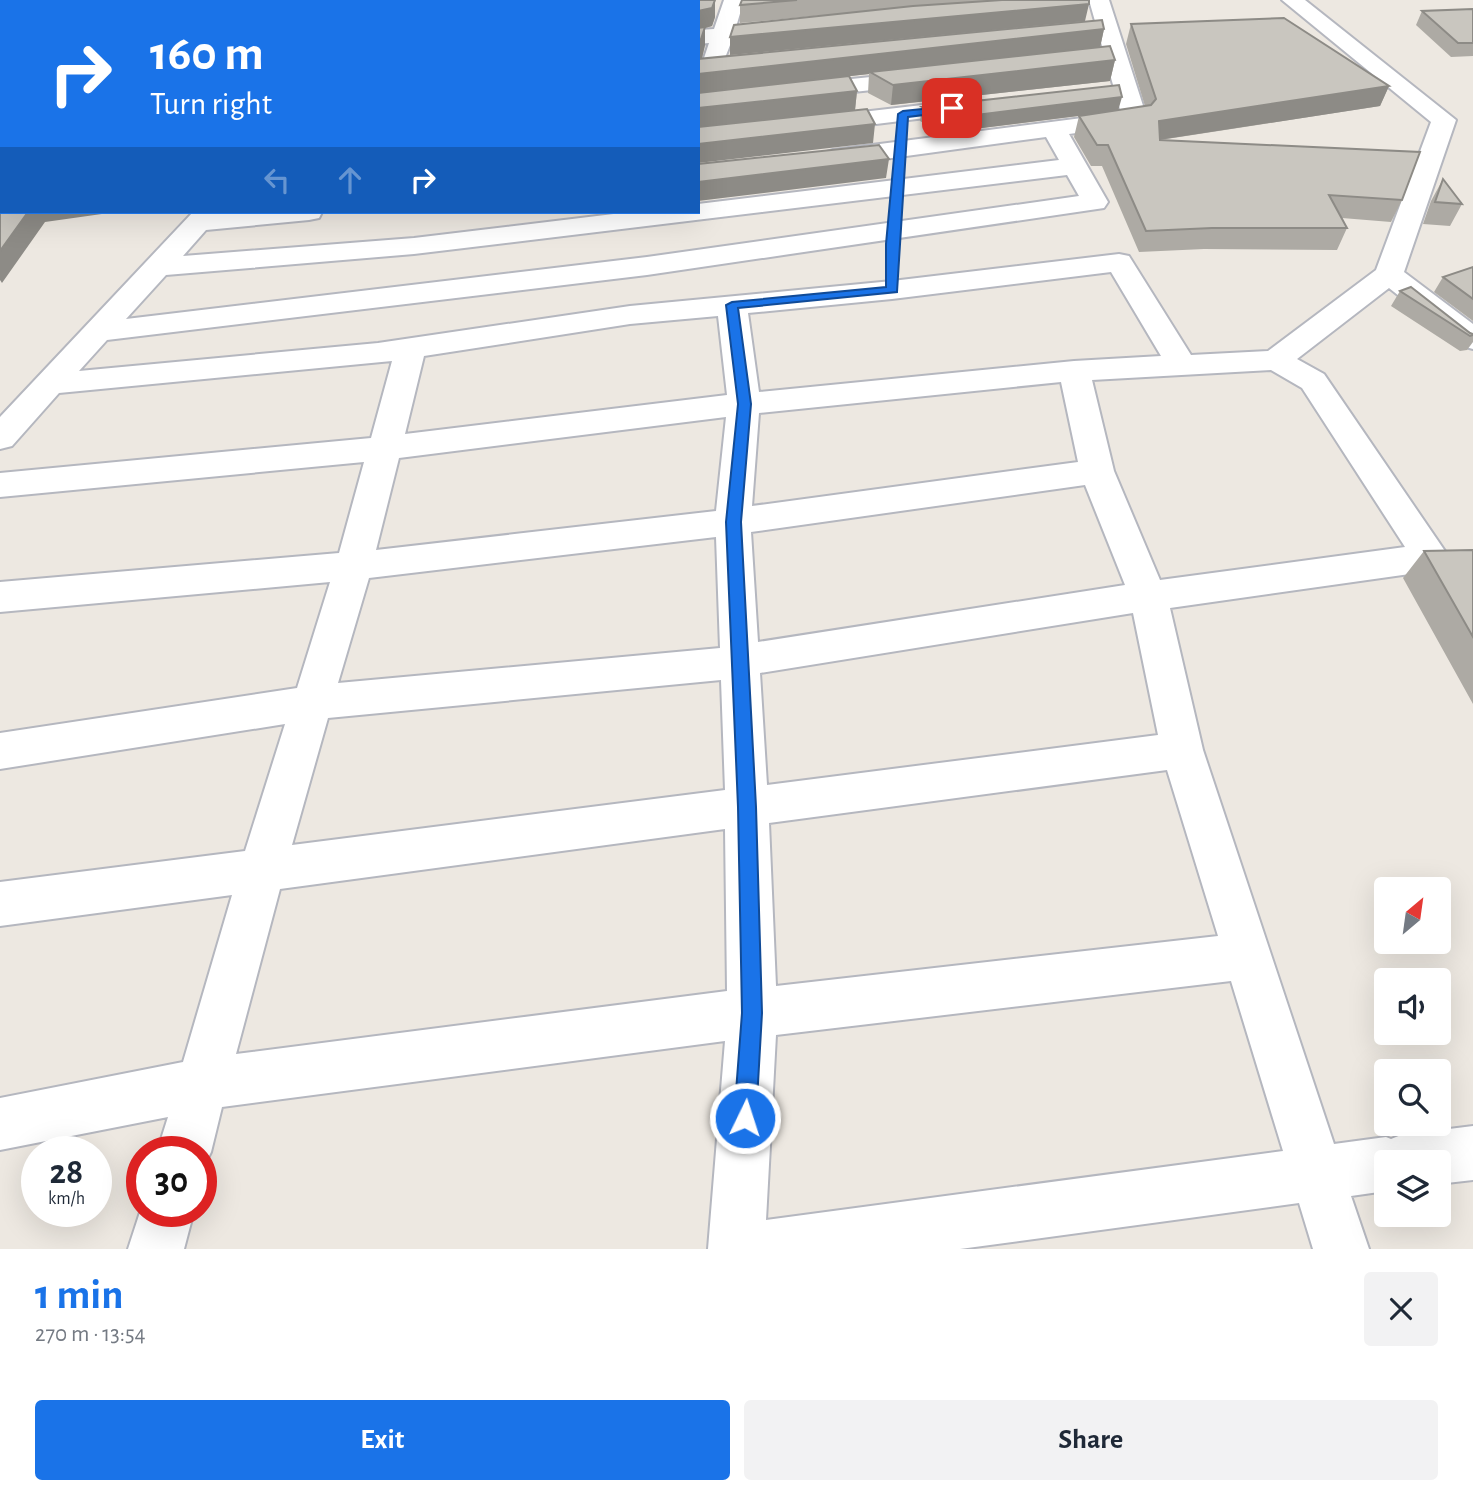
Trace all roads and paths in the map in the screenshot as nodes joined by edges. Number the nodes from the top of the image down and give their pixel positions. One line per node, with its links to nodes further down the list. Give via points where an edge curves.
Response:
1 (1099, 0): 3 (street); 7 (street)
2 (1292, 0): 38 (street, via 1454,118)
3 (1072, 3)
4 (759, 4): 5 (street)
5 (725, 5): 9 (street)
6 (803, 27): 9 (street)
7 (1107, 28): 8 (street); 11 (street)
8 (1081, 30)
9 (723, 35): 10 (street); 14 (street)
10 (700, 37)
11 (1116, 55): 12 (street); 17 (street)
12 (1090, 58)
13 (739, 65): 14 (street)
14 (705, 68): 19 (street)
15 (907, 69): 16 (street); 21 (street); 22 (street)
16 (945, 76)
17 (1126, 88): 18 (street); 24 (street, via 1135,118)
18 (1100, 91)
19 (700, 98)
20 (995, 103): 22 (street)
21 (700, 104)
22 (903, 114): 23 (street); 25 (street)
23 (794, 127)
24 (1054, 130): 25 (street); 27 (street)
25 (900, 151): 26 (street); 28 (street)
26 (804, 162)
27 (1076, 166): 28 (street); 35 (street, via 1095,202)
28 (897, 190): 29 (street); 35 (street)
29 (700, 210)
30 (267, 214): 33 (street)
31 (432, 214): 34 (street)
32 (664, 214): 34 (street); 36 (street)
33 (203, 217): 37 (street)
34 (414, 246): 37 (street); 39 (street)
35 (893, 260): 36 (street); 40 (street); 47 (street, via 1119,262)
36 (647, 266): 39 (street); 41 (street)
37 (157, 267): 42 (street)
38 (1389, 274): 43 (street); 46 (street)
39 (386, 296): 42 (street); 45 (street)
40 (732, 305): 41 (street); 50 (street)
41 (631, 315): 44 (street)
42 (97, 332): 49 (street)
43 (1473, 339)
44 (411, 348): 45 (street); 52 (street)
45 (352, 356): 49 (street)
46 (1276, 360): 47 (street); 57 (street, via 1313,381 1431,557)
47 (1182, 365): 48 (street)
48 (1074, 371): 50 (street); 53 (street)
49 (50, 384): 51 (street)
50 (744, 404): 52 (street); 55 (street)
51 (0, 438)
52 (385, 448): 54 (street); 56 (street)
53 (1097, 471): 55 (street); 57 (street)
54 (0, 485)
55 (733, 522): 56 (street); 59 (street)
56 (354, 566): 58 (street); 60 (street)
57 (1148, 596): 59 (street); 61 (street)
58 (0, 597)
59 (739, 662): 60 (street); 63 (street)
60 (311, 703): 62 (street); 64 (street)
61 (1182, 750): 63 (street); 66 (street)
62 (0, 751)
63 (747, 807): 64 (street); 67 (street)
64 (262, 869): 65 (street); 68 (street)
65 (0, 904)
66 (1247, 956): 67 (street); 74 (street)
67 (752, 1013): 68 (street); 77 (street)
68 (202, 1084): 69 (street); 70 (street)
69 (0, 1125)
70 (188, 1136)
71 (1473, 1153): 72 (street)
72 (1451, 1156)
73 (1374, 1165): 74 (street)
74 (1316, 1172): 78 (street); 79 (street)
75 (162, 1227): 76 (street)
76 (156, 1249)
77 (736, 1249)
78 (755, 1249)
79 (1342, 1249)

